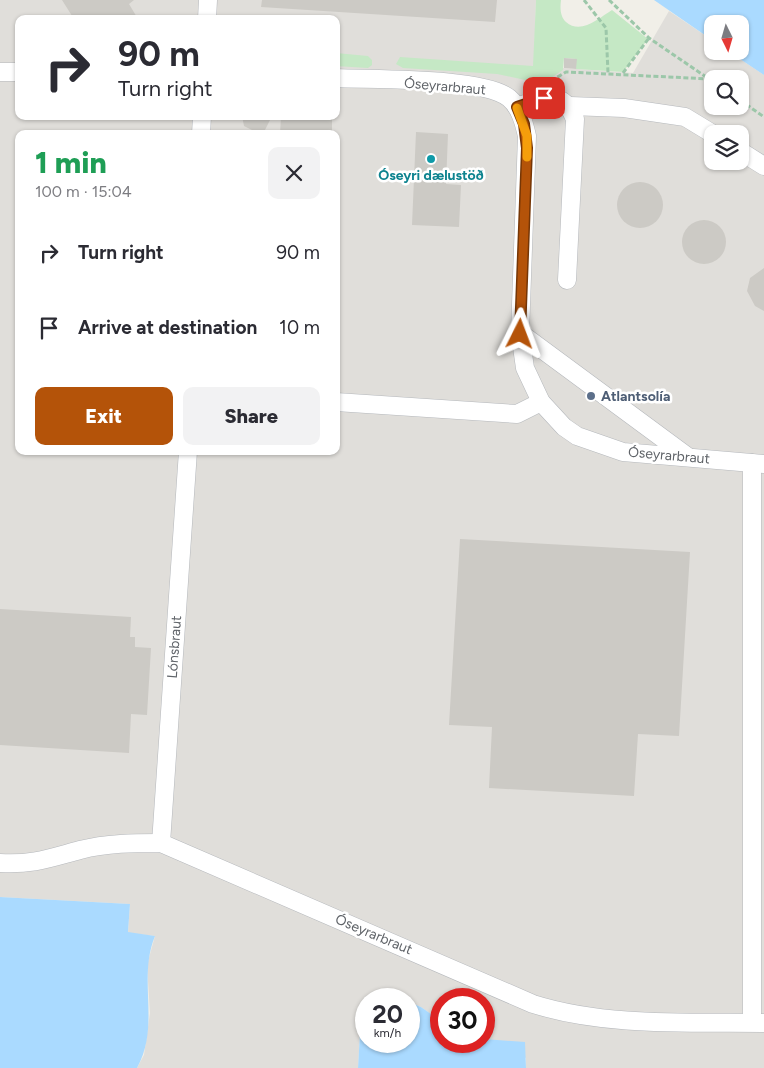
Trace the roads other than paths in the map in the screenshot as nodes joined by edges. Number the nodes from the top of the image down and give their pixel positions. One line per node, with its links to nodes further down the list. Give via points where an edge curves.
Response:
1 (208, 0): 2 (street)
2 (207, 15)
3 (0, 72): 4 (street)
4 (15, 72)
5 (340, 78): 7 (street, Óseyrarbraut, via 479,86 504,95)
6 (570, 106): 7 (street, via 558,98 544,98); 8 (street, via 624,108 686,117); 11 (street, via 576,126)
7 (517, 107): 12 (street, Óseyrarbraut, via 524,124 527,148)
8 (704, 128)
9 (749, 157): 10 (street)
10 (764, 166)
11 (567, 280)
12 (520, 334): 14 (street, Óseyrarbraut, via 525,368); 16 (street)
13 (340, 402): 14 (street, via 517,414)
14 (541, 402): 16 (street, Óseyrarbraut, via 577,436 600,445 631,453)
15 (188, 455): 18 (street, Lónsbraut)
16 (688, 457): 17 (street, Óseyrarbraut)
17 (758, 464): 20 (street, Óseyrarbraut, via 752,968)
18 (161, 843): 19 (street, Óseyrarbraut, via 119,843 49,860); 20 (street, Óseyrarbraut, via 533,1004 598,1019)
19 (0, 863)
20 (758, 1022)

